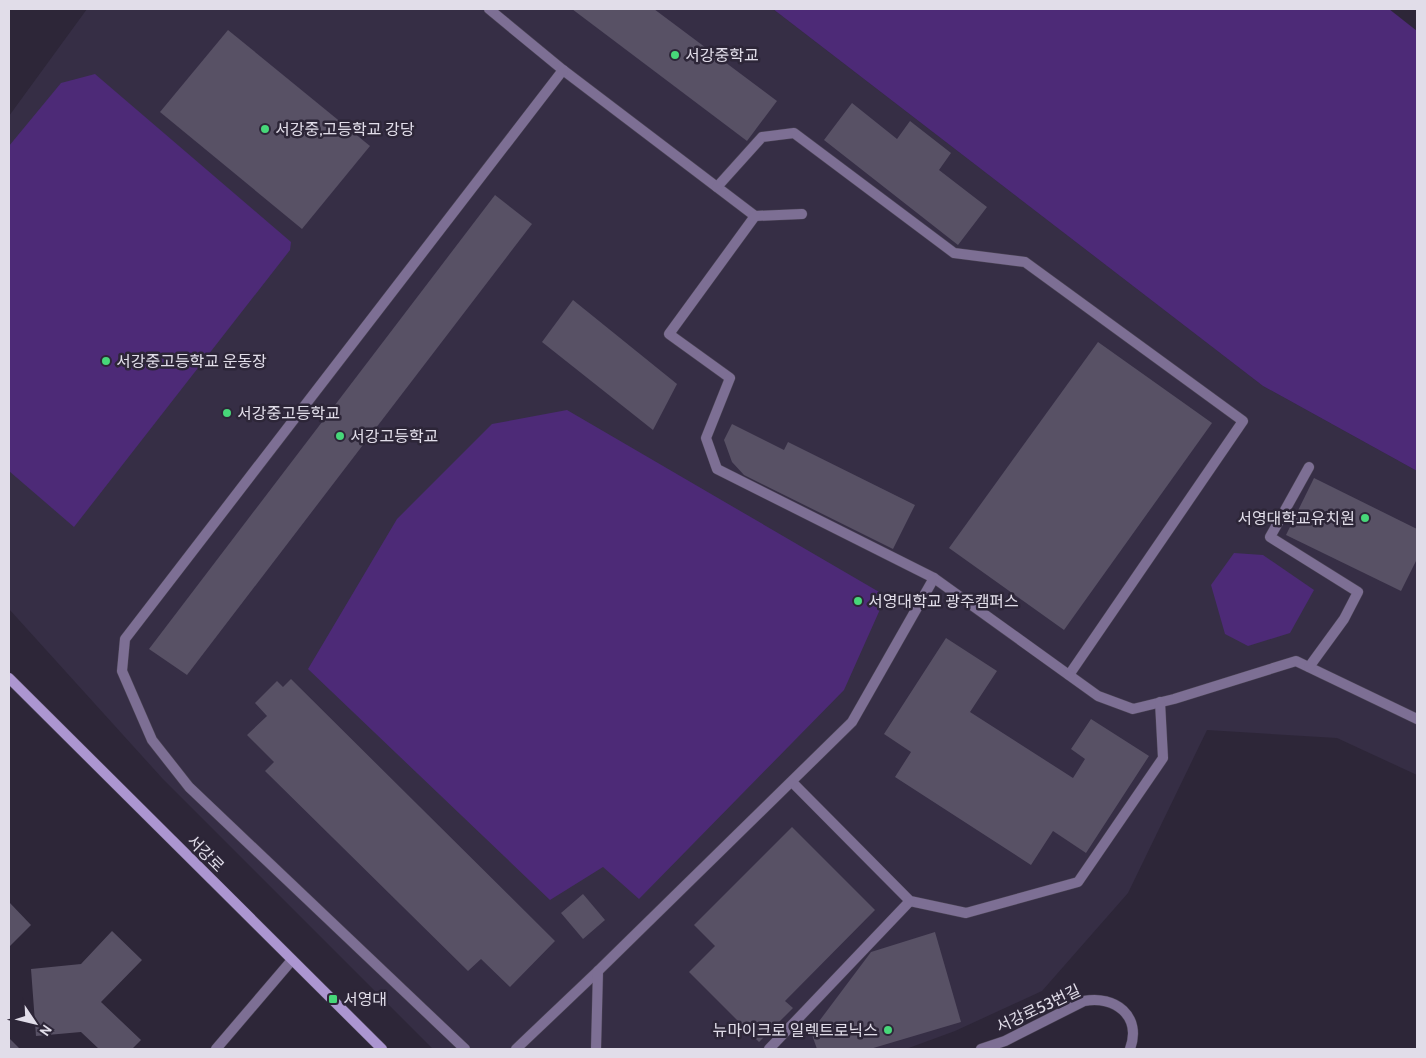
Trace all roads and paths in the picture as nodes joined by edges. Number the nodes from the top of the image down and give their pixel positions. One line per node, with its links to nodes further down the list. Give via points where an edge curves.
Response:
1 (489, 9): 2 (street)
2 (563, 70): 3 (street); 19 (street, via 126,639 122,671 152,740 189,787)
3 (716, 187): 5 (street); 9 (street, via 762,137 794,133 954,253 1025,262 1243,421)
4 (802, 214): 5 (street)
5 (755, 216): 7 (street, via 669,334 730,378 706,438 717,469)
6 (1309, 466): 8 (street, via 1270,537 1358,592 1344,619)
7 (934, 578): 9 (street); 13 (street, via 852,722)
8 (1309, 667): 11 (street, via 1296,661); 12 (street)
9 (1069, 675): 11 (street, via 1098,696 1133,709)
10 (9, 678): 15 (main road, 서강로)
11 (1160, 702): 14 (street, via 1163,758 1078,882 966,913)
12 (1417, 720)
13 (792, 782): 14 (street); 16 (street)
14 (910, 901): 22 (street)
15 (292, 960): 17 (street); 18 (main road, 서강로)
16 (598, 971): 20 (street); 21 (street)
17 (216, 1049)
18 (382, 1049)
19 (465, 1049)
20 (516, 1049)
21 (596, 1049)
22 (769, 1049)
23 (981, 1049): 24 (street, 서강로53번길, via 1005,1041 1084,1000 1096,998 1109,1000 1128,1017 1133,1029)
24 (1130, 1049)

